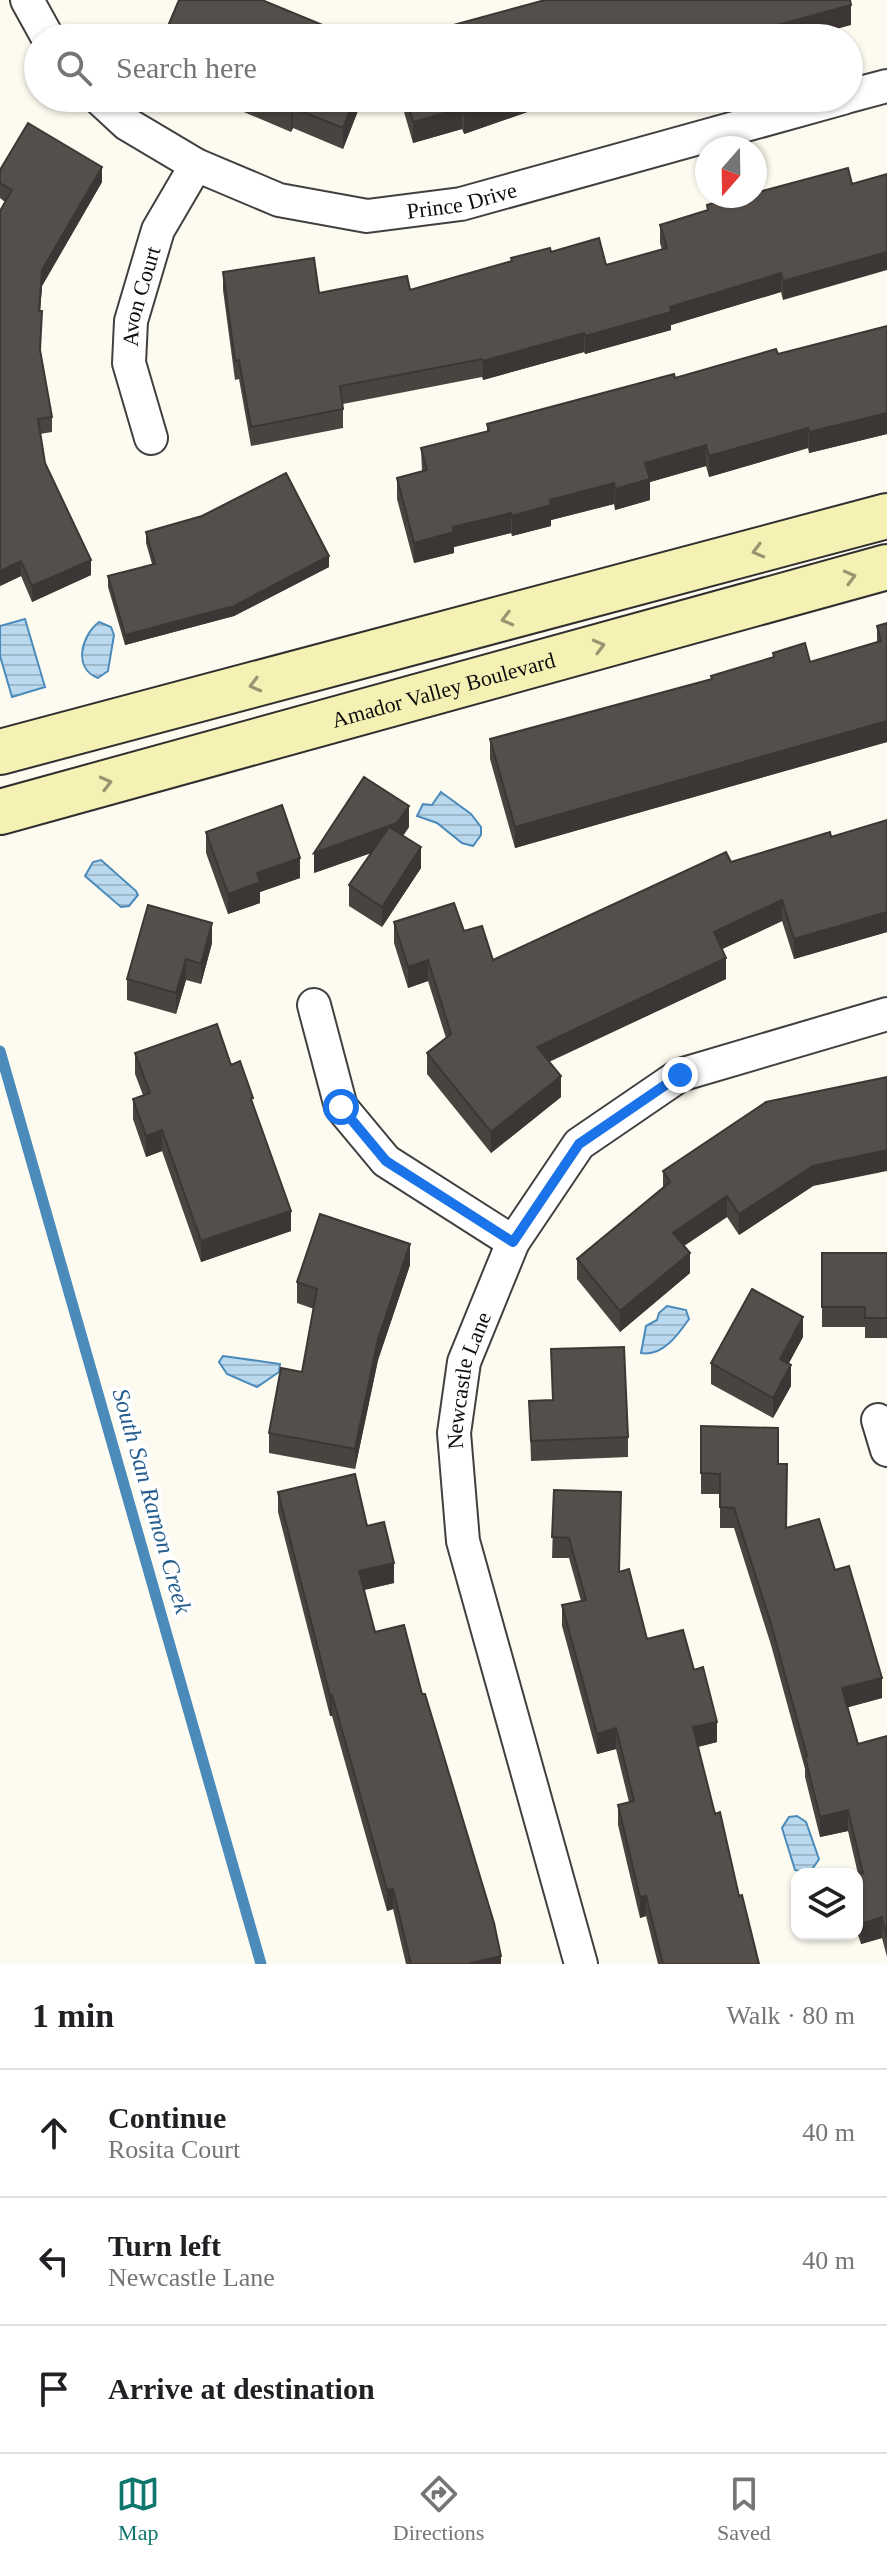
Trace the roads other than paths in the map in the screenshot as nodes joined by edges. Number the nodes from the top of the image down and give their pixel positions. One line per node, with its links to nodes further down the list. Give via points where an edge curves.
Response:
1 (27, 0): 2 (street)
2 (40, 24)
3 (887, 86): 4 (street)
4 (863, 92)
5 (114, 112): 7 (street, Prince Drive)
6 (793, 112): 7 (street, Prince Drive, via 461,204 367,216 279,200)
7 (196, 165): 8 (street, Avon Court, via 158,230 131,321 129,363)
8 (151, 438)
9 (887, 516): 11 (street, one-way to 11)
10 (887, 567): 12 (street, Amador Valley Boulevard, one-way to 10)
11 (8, 750): 12 (street)
12 (15, 808)
13 (314, 1005): 15 (street, via 341,1107 386,1161)
14 (887, 1014): 15 (street, Newcastle Lane, via 680,1075 579,1144)
15 (513, 1242): 18 (street, Newcastle Lane, via 464,1362 454,1433 463,1541)
16 (878, 1420): 17 (street)
17 (887, 1450)
18 (581, 1964)

